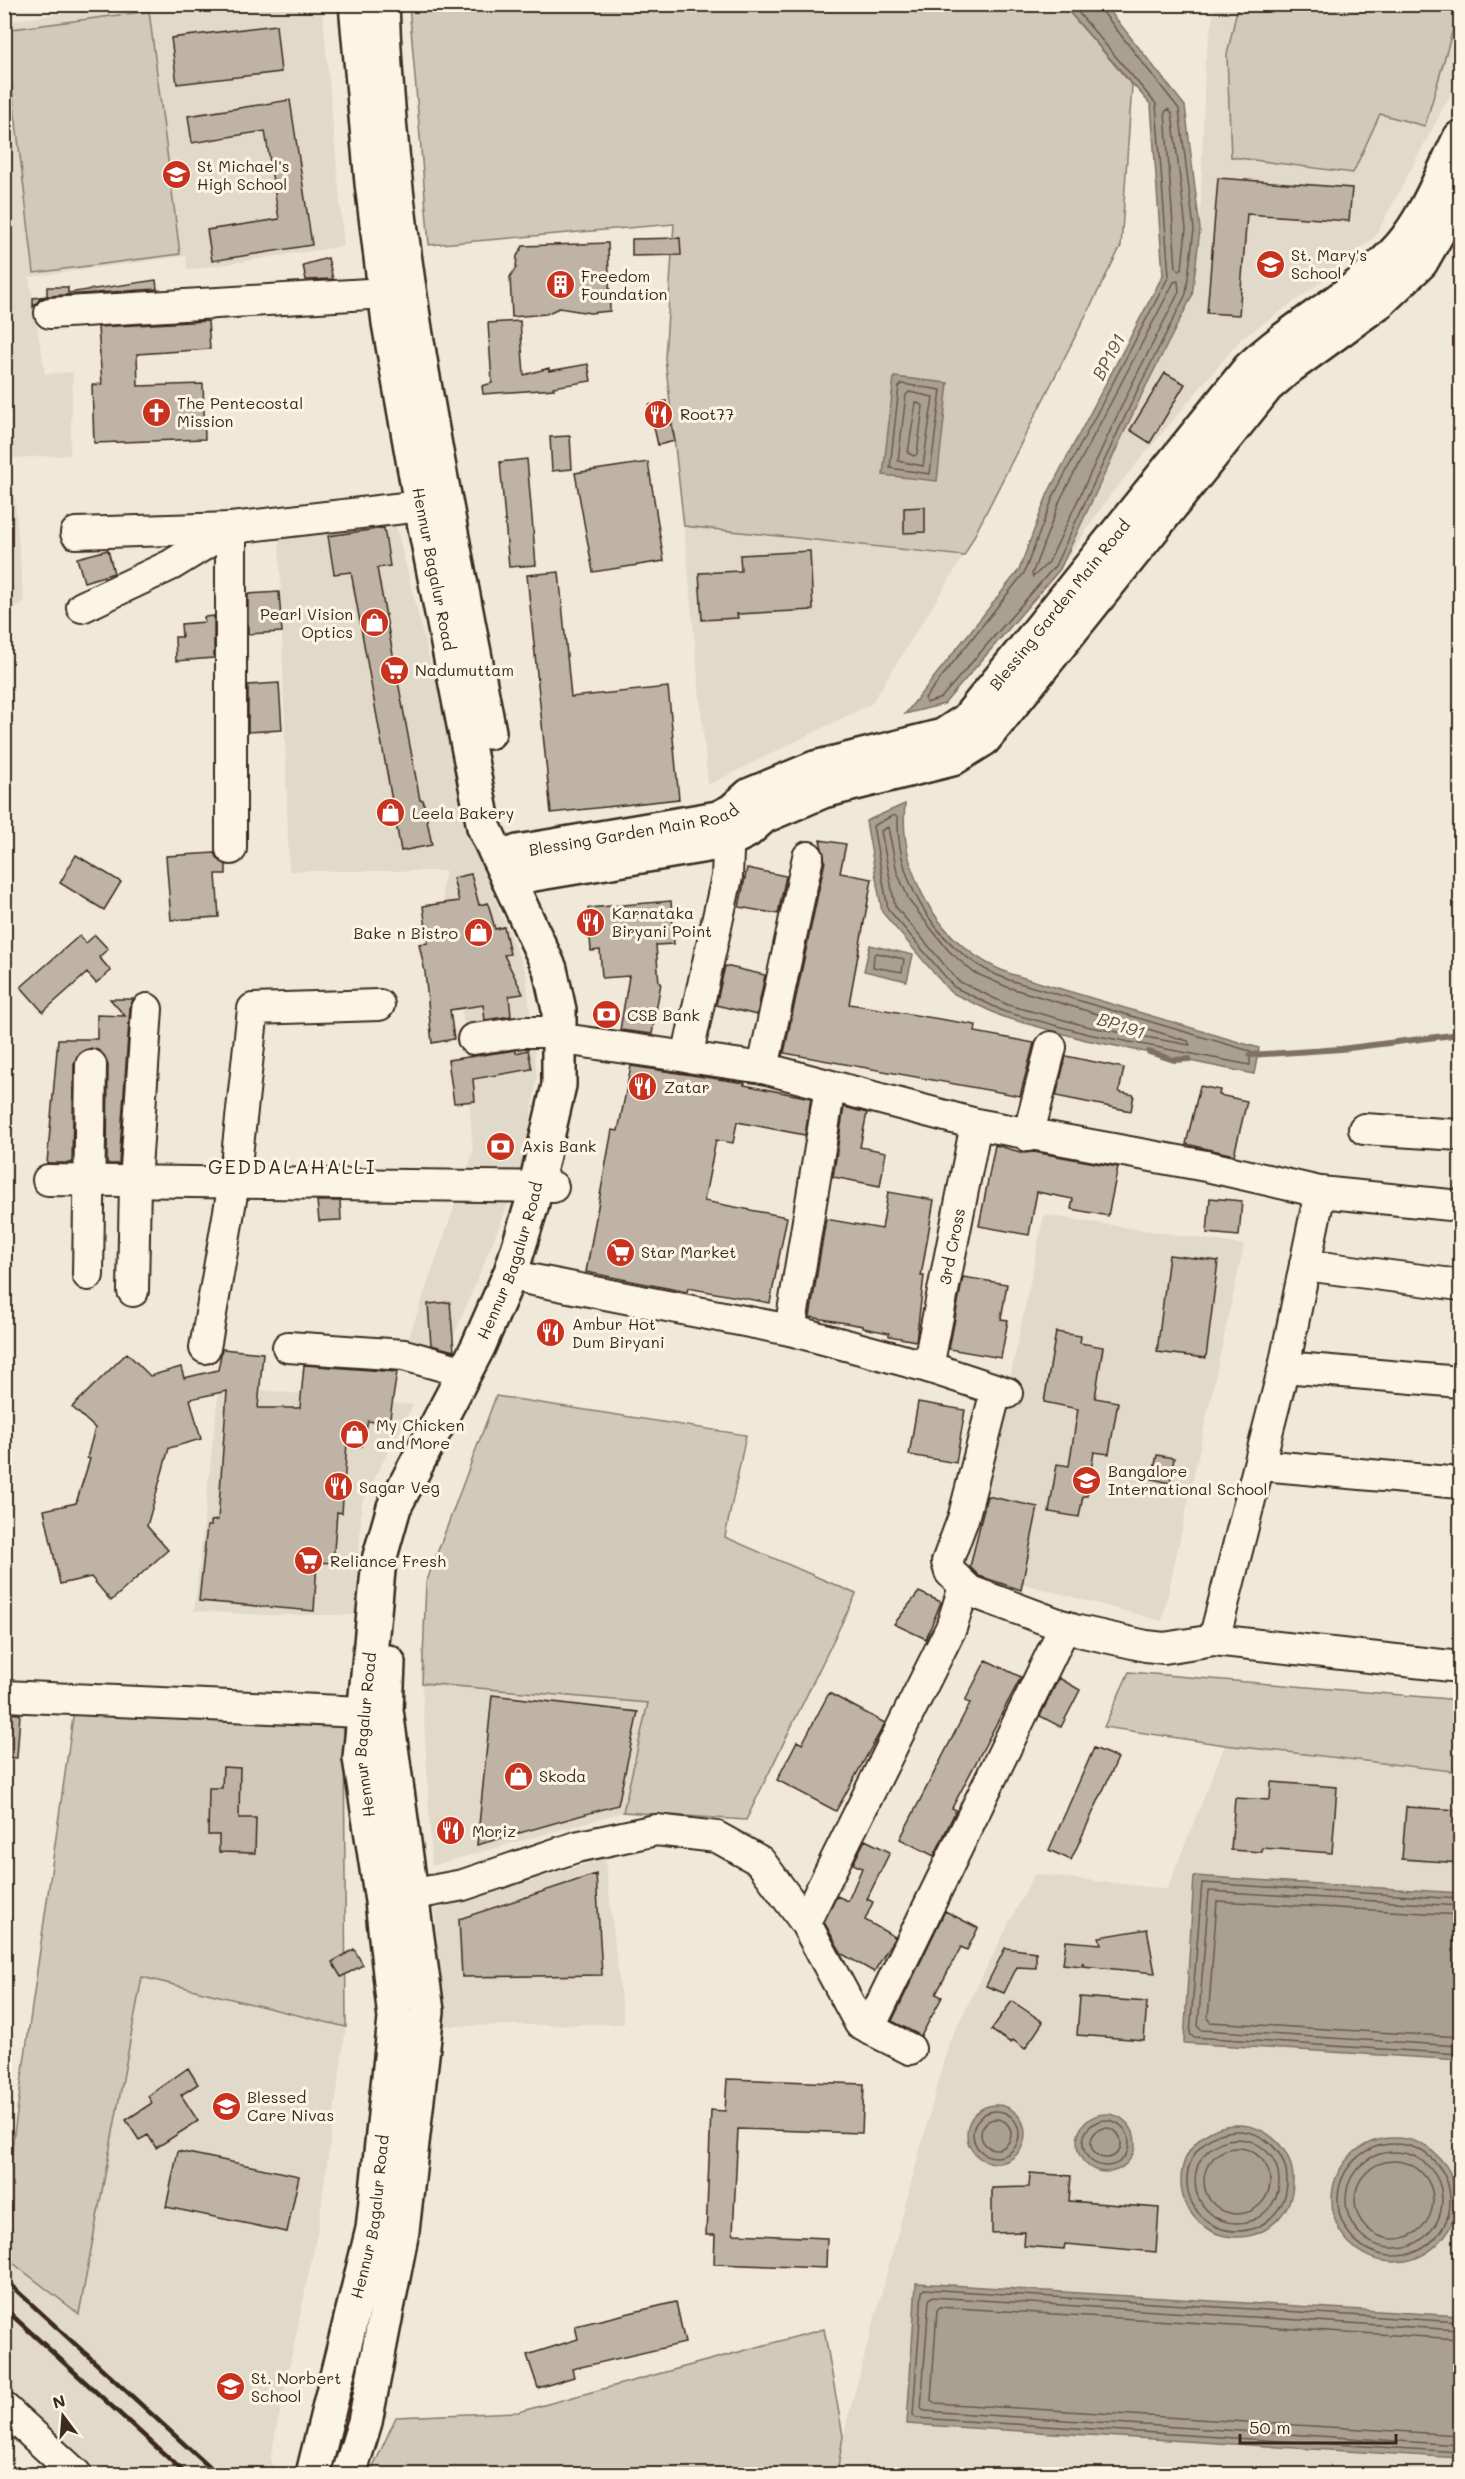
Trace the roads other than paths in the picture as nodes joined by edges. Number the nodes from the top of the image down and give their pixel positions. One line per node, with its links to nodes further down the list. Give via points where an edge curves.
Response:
1 (356, 4): 5 (main road, Hennur Bagalur Road)
2 (382, 4): 15 (main road, Hennur Bagalur Road, via 386,99 412,318)
3 (1461, 138): 11 (main road, Blessing Garden Main Road, via 1401,246 1363,282 1250,369 967,720)
4 (1461, 193): 11 (main road, Blessing Garden Main Road, via 1420,262 1380,301 1267,386 984,738 952,759)
5 (385, 293): 6 (street); 7 (main road, Hennur Bagalur Road)
6 (50, 313)
7 (421, 506): 8 (street); 15 (main road, Hennur Bagalur Road, via 484,827)
8 (231, 528): 9 (street); 10 (street, via 171,565); 12 (street)
9 (76, 533)
10 (82, 608)
11 (903, 759): 15 (main road, Blessing Garden Main Road, via 815,768 750,795 718,818)
12 (231, 849)
13 (728, 852): 21 (street, via 727,877)
14 (808, 857): 23 (street)
15 (514, 867): 18 (main road, Hennur Bagalur Road)
16 (379, 1005): 32 (street, via 253,1009)
17 (147, 1009): 31 (street)
18 (569, 1036): 19 (street, via 523,1032); 21 (street); 33 (main road, Hennur Bagalur Road)
19 (473, 1039)
20 (1051, 1047): 28 (street)
21 (687, 1057): 23 (street)
22 (91, 1065): 30 (street)
23 (763, 1068): 24 (street)
24 (830, 1087): 25 (street); 41 (street)
25 (976, 1124): 28 (street); 44 (street, 3rd Cross)
26 (1364, 1129): 27 (street)
27 (1461, 1134)
28 (1028, 1136): 34 (street, via 1206,1166)
29 (48, 1180): 30 (street)
30 (87, 1180): 31 (street); 37 (street)
31 (135, 1182): 32 (street); 40 (street)
32 (234, 1183): 33 (street); 43 (street)
33 (545, 1187): 38 (main road, Hennur Bagalur Road)
34 (1320, 1192): 35 (street); 36 (street)
35 (1461, 1206)
36 (1305, 1265): 39 (street); 45 (street)
37 (88, 1275)
38 (520, 1276): 41 (street); 46 (main road, Hennur Bagalur Road); 55 (main road, Hennur Bagalur Road, via 413,1512 398,1563 388,1651)
39 (1461, 1285)
40 (132, 1291)
41 (790, 1330): 44 (street)
42 (288, 1347): 46 (street, via 404,1355)
43 (205, 1348)
44 (928, 1367): 50 (street, via 1001,1392 947,1562 950,1572)
45 (1284, 1367): 47 (street); 48 (street)
46 (465, 1372): 55 (main road, Hennur Bagalur Road, via 394,1507 379,1560)
47 (1461, 1382)
48 (1260, 1465): 49 (street); 52 (street)
49 (1461, 1483)
50 (964, 1587): 51 (street); 57 (street, via 951,1628)
51 (1065, 1626): 52 (street, via 1096,1636 1164,1648); 58 (street)
52 (1214, 1640): 53 (street)
53 (1461, 1667)
54 (4, 1696): 55 (street)
55 (374, 1711): 56 (main road, Hennur Bagalur Road); 62 (main road, Hennur Bagalur Road, via 360,1758 395,2019 373,2229)
56 (410, 1895): 57 (street, via 463,1885 576,1847 656,1830 717,1837 760,1861); 63 (main road, Hennur Bagalur Road, via 427,2011 424,2044 402,2231 365,2422)
57 (805, 1922): 58 (street, via 856,2018)
58 (869, 2029): 59 (street)
59 (910, 2049)
60 (4, 2408): 61 (street)
61 (76, 2475)
62 (313, 2475)
63 (349, 2475)

